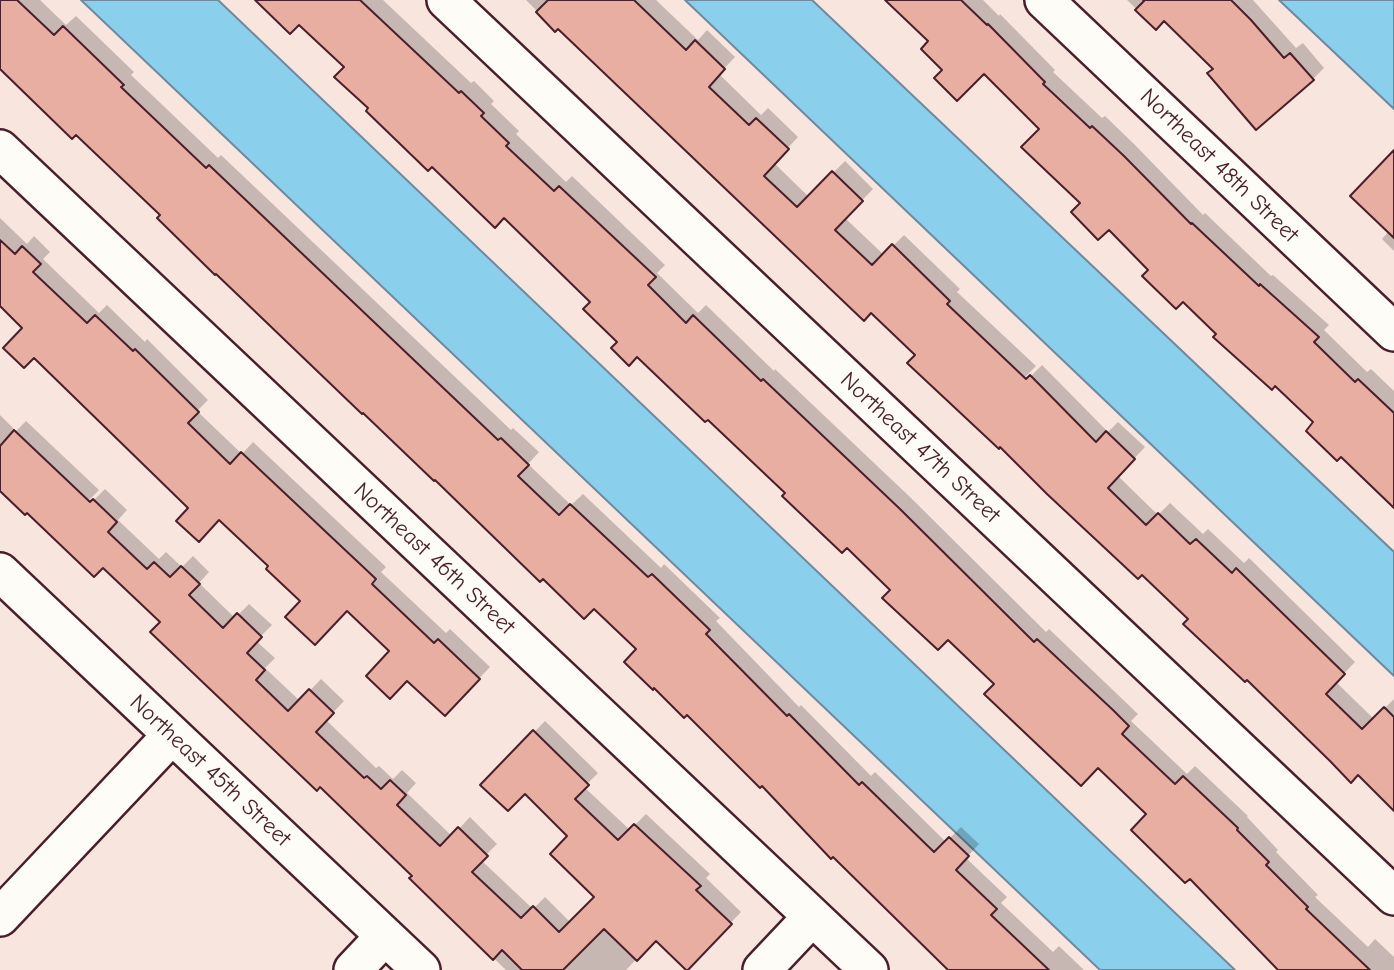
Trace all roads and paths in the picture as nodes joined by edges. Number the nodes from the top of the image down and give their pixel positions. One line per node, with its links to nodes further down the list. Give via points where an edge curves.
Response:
1 (446, 0): 7 (street, Northeast 47th Street)
2 (1044, 0): 4 (street, Northeast 48th Street)
3 (0, 149): 9 (street, Northeast 46th Street)
4 (1394, 332)
5 (0, 572): 6 (street, Northeast 45th Street)
6 (172, 735): 8 (street); 10 (street, Northeast 45th Street)
7 (1394, 896)
8 (0, 917)
9 (812, 917): 13 (street); 14 (street, Northeast 46th Street)
10 (384, 936): 11 (street); 12 (street, Northeast 45th Street)
11 (353, 970)
12 (421, 970)
13 (762, 970)
14 (869, 970)

